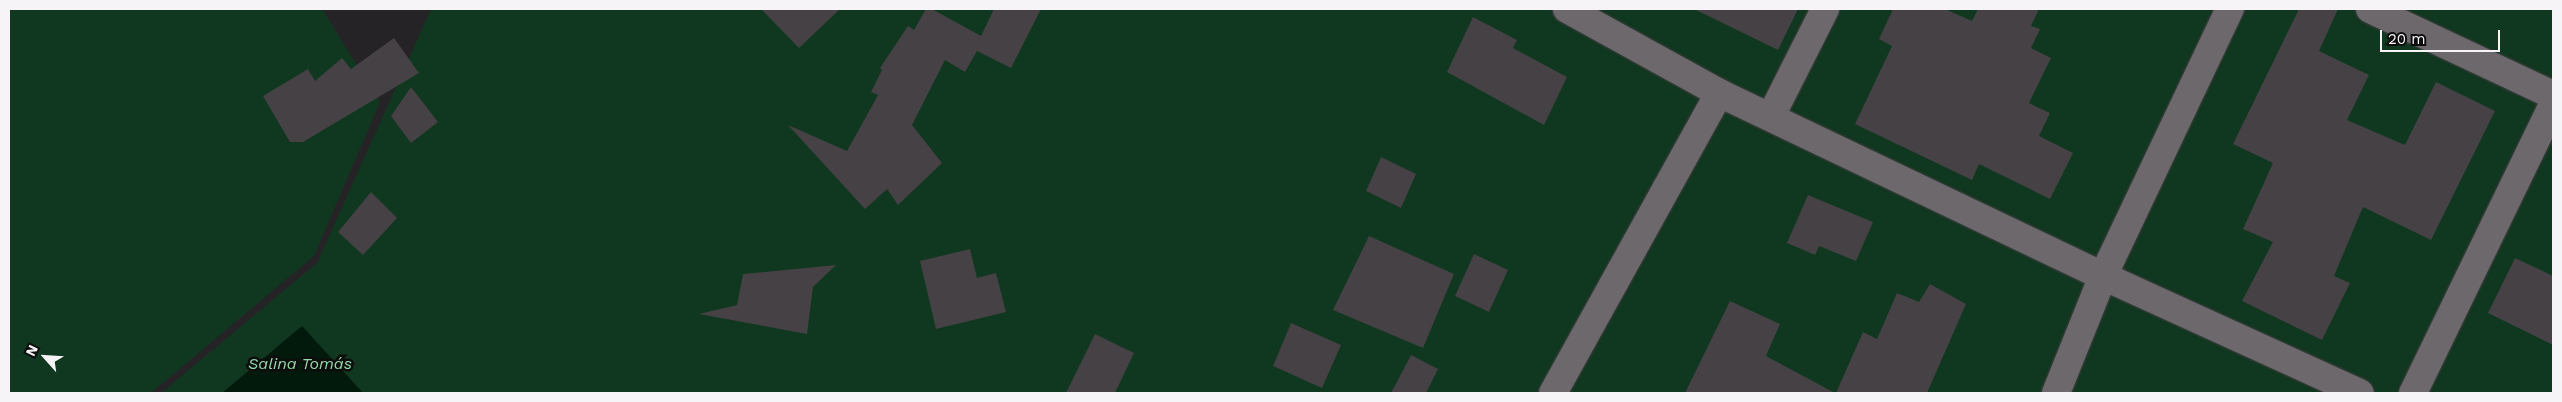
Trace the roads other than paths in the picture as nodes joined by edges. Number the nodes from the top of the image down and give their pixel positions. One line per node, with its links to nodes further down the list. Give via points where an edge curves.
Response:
1 (1566, 9): 5 (street)
2 (1825, 9): 8 (street)
3 (2230, 9): 9 (street)
4 (2370, 9): 6 (street)
5 (1719, 93): 8 (street); 10 (street)
6 (2553, 95)
7 (2553, 106): 13 (street)
8 (1771, 116): 9 (street)
9 (2103, 276): 11 (street); 12 (street)
10 (1553, 393)
11 (2056, 393)
12 (2360, 393)
13 (2413, 393)

